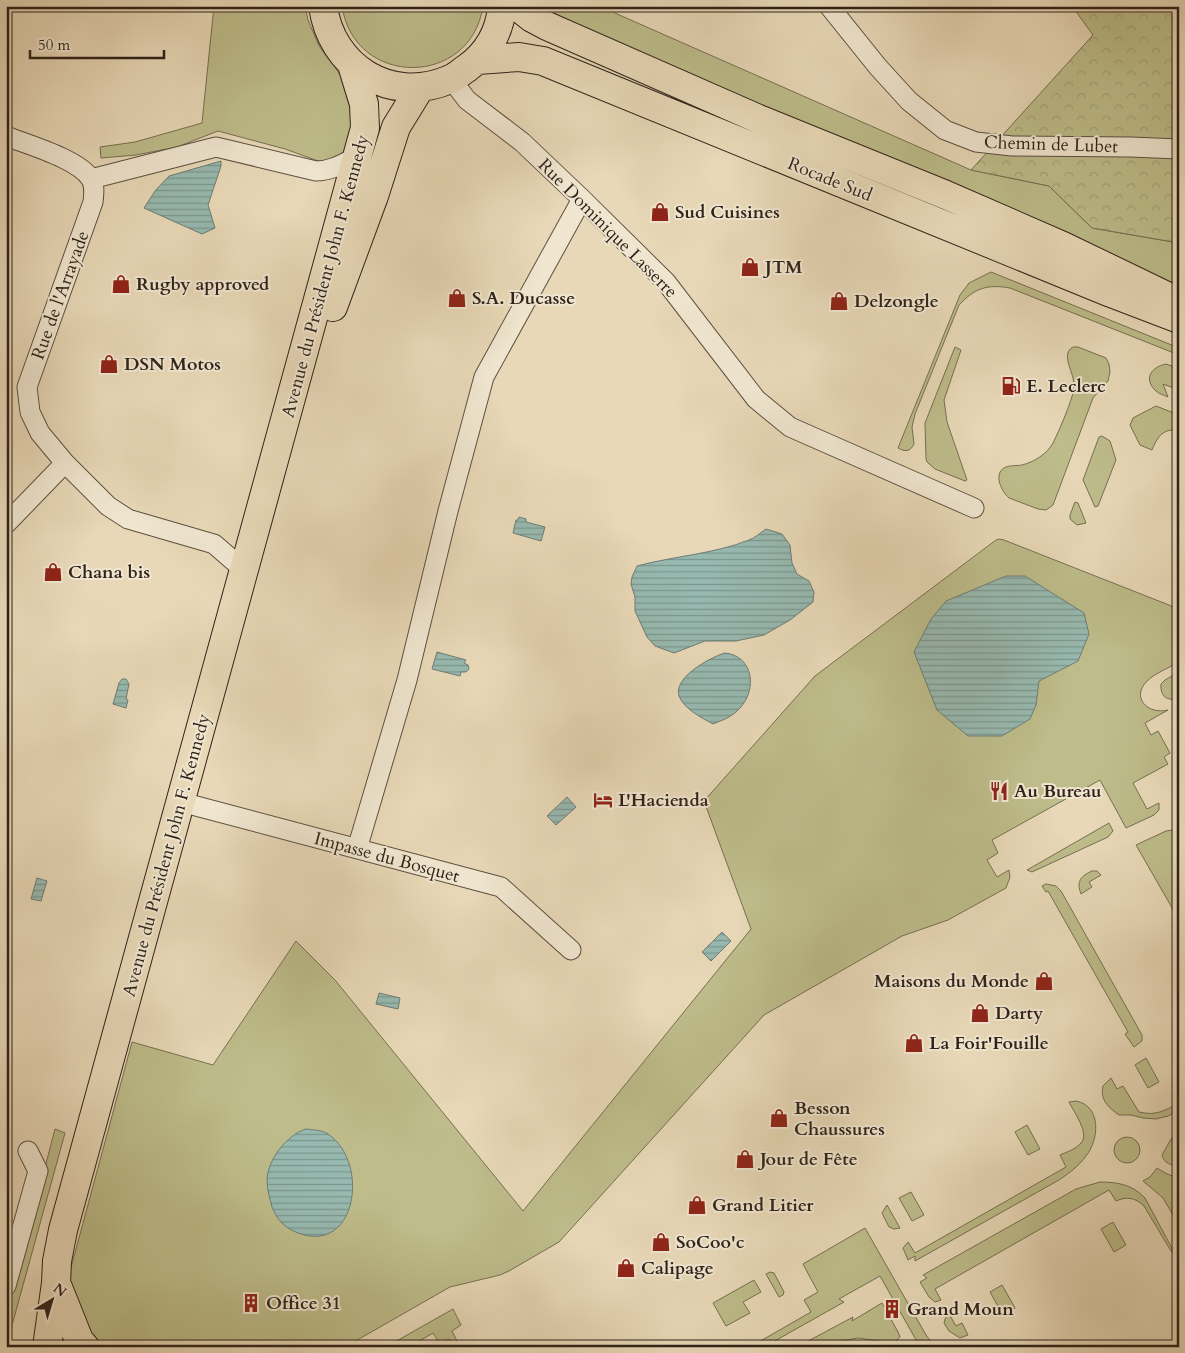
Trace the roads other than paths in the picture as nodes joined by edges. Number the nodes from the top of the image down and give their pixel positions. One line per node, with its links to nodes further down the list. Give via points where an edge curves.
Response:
1 (323, 6): 6 (main road, via 325,22 336,46)
2 (502, 6): 5 (main road, via 493,40)
3 (517, 6): 14 (main road, Rocade Sud, via 532,18 565,34 761,120 946,195)
4 (829, 6): 10 (street, Chemin de Lubet, via 884,74 945,130 976,142 1012,146)
5 (478, 60): 7 (main road); 15 (main road, Rocade Sud, via 519,57 543,61)
6 (352, 65): 8 (main road, via 373,79 395,86); 11 (main road, Avenue du Président John F. Kennedy, via 364,104 365,128)
7 (451, 80): 8 (main road); 13 (street, Rue Dominique Lasserre, via 467,100 522,142)
8 (420, 88): 16 (main road, Avenue du Président John F. Kennedy, via 396,127 374,196)
9 (6, 136): 12 (street, via 72,162)
10 (1179, 149)
11 (358, 156): 12 (street, via 326,171 316,171 216,147); 16 (main road, Avenue du Président John F. Kennedy)
12 (91, 179): 17 (street, Rue de l'Arrayade, via 95,189 93,202 27,387 30,412 40,433)
13 (582, 199): 18 (street, Rue Dominique Lasserre, via 666,282 756,398 790,427); 22 (street, via 484,377 407,680)
14 (1179, 301)
15 (1179, 319)
16 (284, 429): 20 (main road, Avenue du Président John F. Kennedy)
17 (65, 463): 19 (street); 20 (street, Rue de l'Arrayade, via 108,506 128,519 214,544)
18 (974, 508)
19 (6, 524)
20 (244, 570): 21 (main road, Avenue du Président John F. Kennedy)
21 (181, 802): 22 (street, Impasse du Bosquet); 25 (main road, Avenue du Président John F. Kennedy, via 63,1230)
22 (357, 849): 23 (street, Impasse du Bosquet, via 501,887)
23 (572, 950)
24 (28, 1151): 26 (street, via 38,1171)
25 (56, 1283): 27 (main road, Avenue du Président John F. Kennedy); 28 (main road, Avenue du Président John F. Kennedy)
26 (6, 1286)
27 (47, 1347)
28 (85, 1347)

